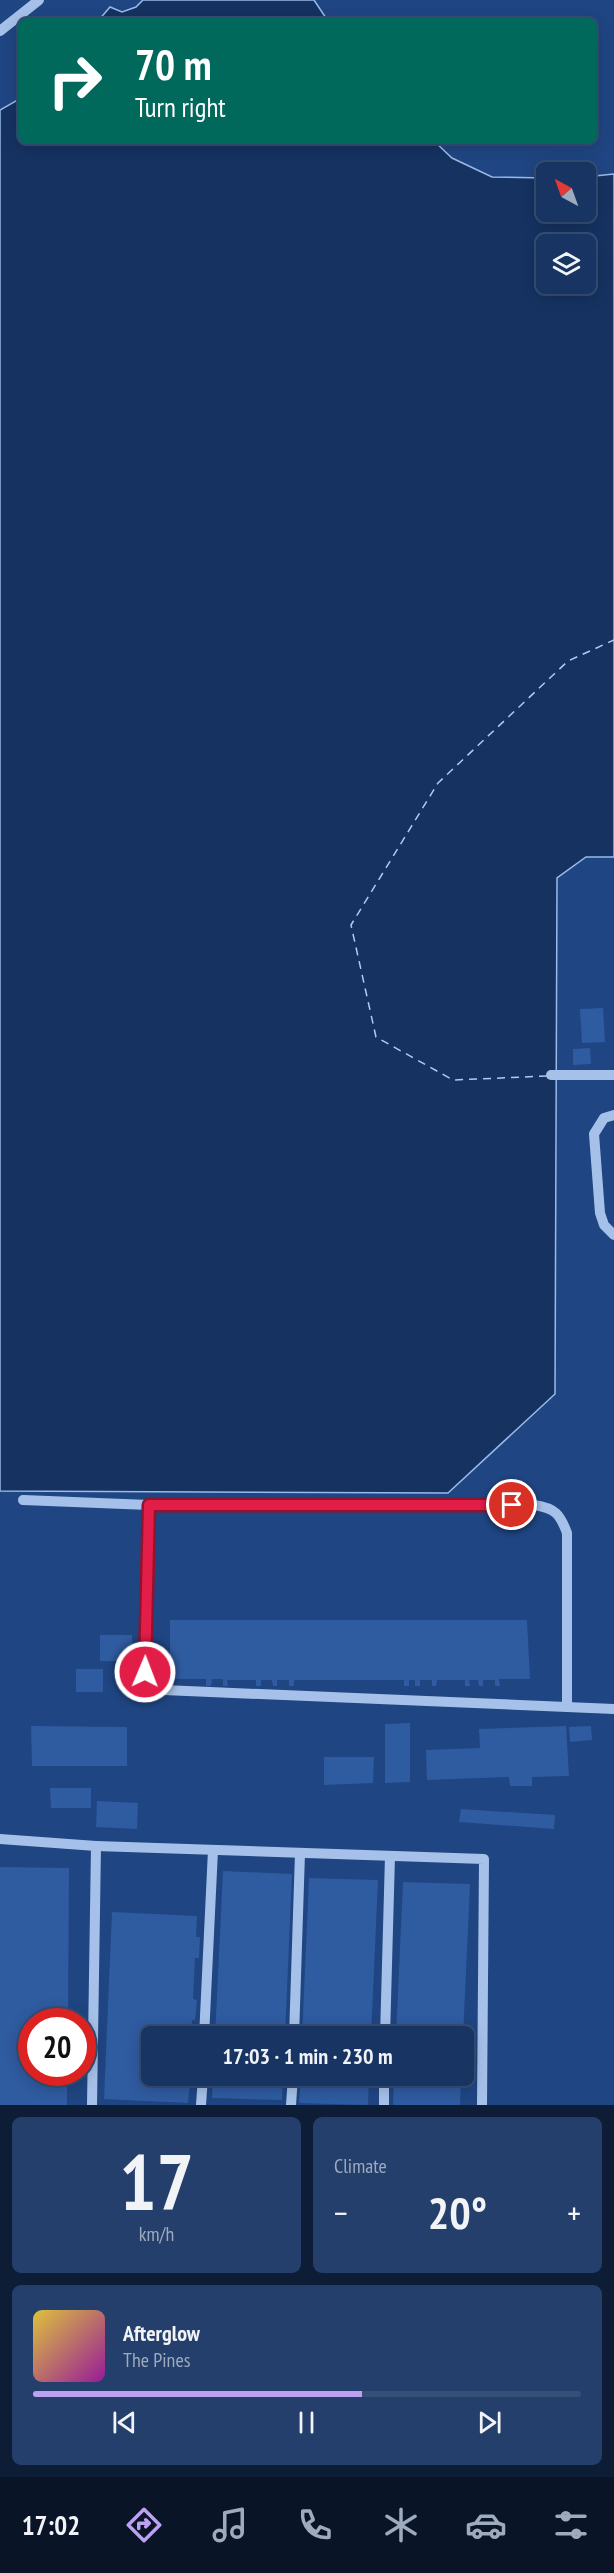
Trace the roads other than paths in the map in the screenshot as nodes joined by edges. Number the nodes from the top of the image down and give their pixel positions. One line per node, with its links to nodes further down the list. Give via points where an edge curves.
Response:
1 (39, 0): 2 (street)
2 (0, 31)
3 (551, 1075): 4 (street)
4 (614, 1075)
5 (614, 1115): 6 (street, via 604,1118 594,1134 600,1213 604,1226)
6 (614, 1235)
7 (23, 1500): 8 (street)
8 (149, 1505): 9 (street, via 145,1672 152,1685 164,1690); 9 (street, via 550,1507 562,1519 567,1533)
9 (567, 1707): 10 (street)
10 (614, 1709)
11 (0, 1839): 12 (street)
12 (96, 1846): 13 (street); 22 (street)
13 (213, 1850): 14 (street); 16 (street)
14 (300, 1853): 15 (street); 17 (street)
15 (390, 1856): 18 (street); 26 (street, via 484,1859)
16 (205, 2026)
17 (294, 2026)
18 (385, 2026)
19 (202, 2086): 23 (street)
20 (292, 2086): 24 (street)
21 (384, 2086): 25 (street)
22 (92, 2105)
23 (201, 2105)
24 (291, 2105)
25 (384, 2105)
26 (482, 2105)

